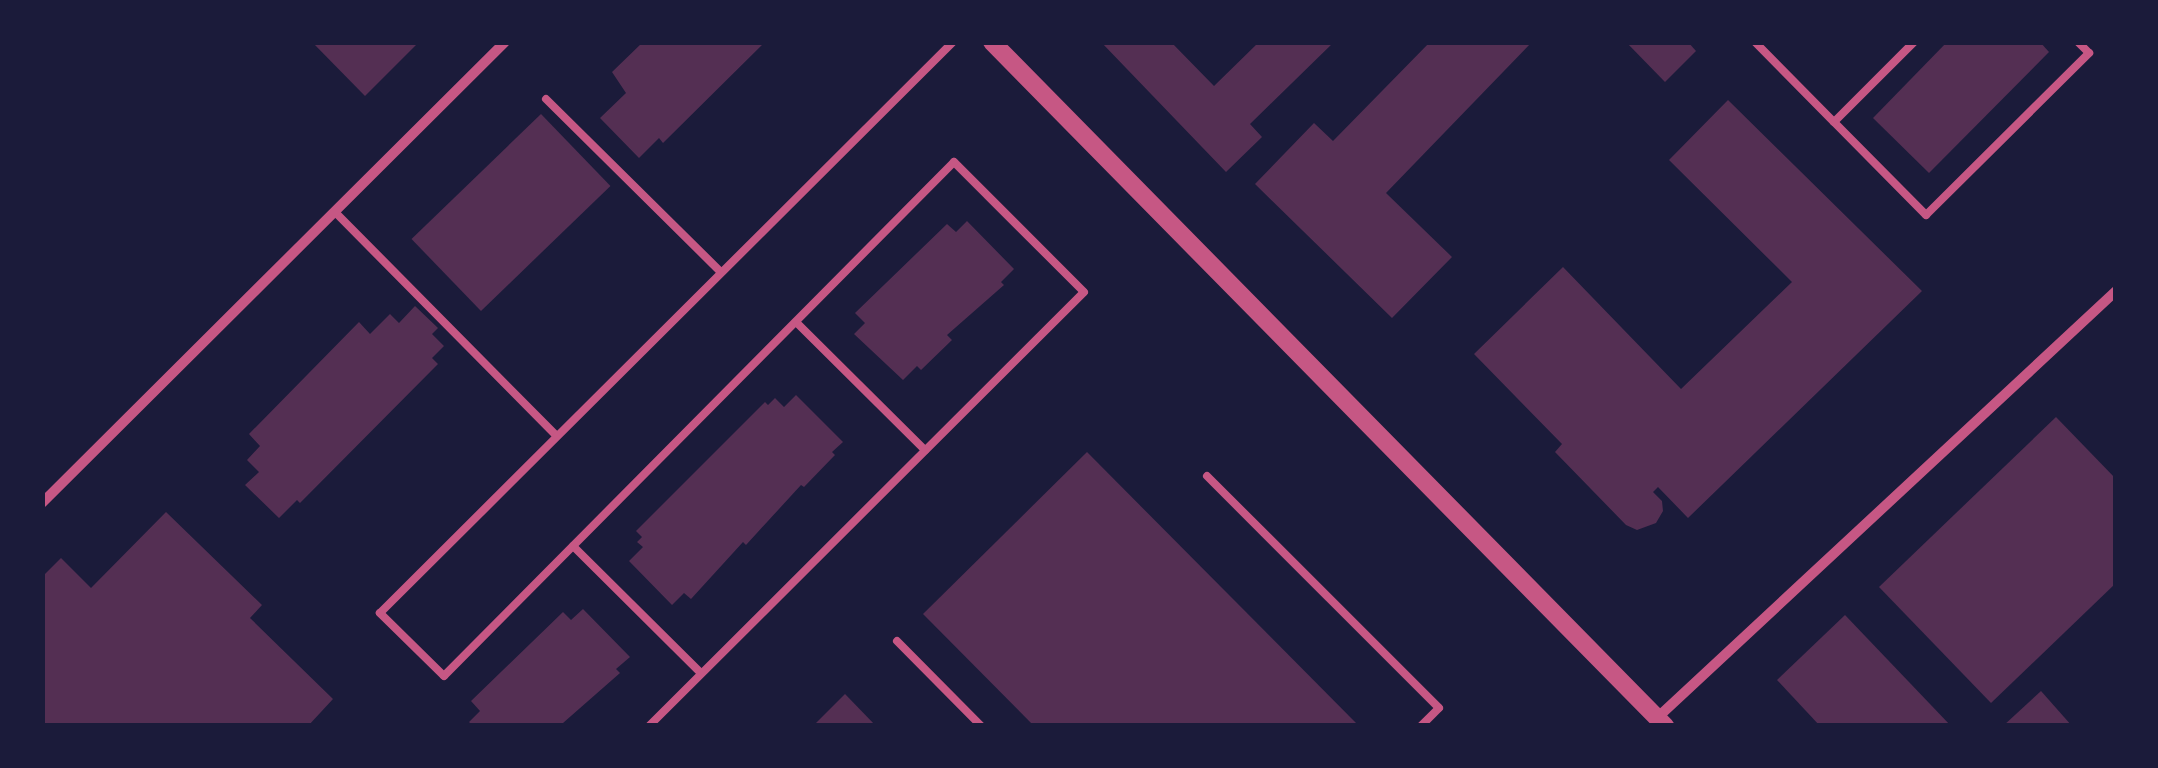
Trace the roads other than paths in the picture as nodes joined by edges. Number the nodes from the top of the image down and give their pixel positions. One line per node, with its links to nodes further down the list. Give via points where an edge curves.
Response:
1 (505, 42): 9 (street)
2 (954, 42): 10 (lane)
3 (992, 42): 20 (street)
4 (1755, 42): 8 (lane)
5 (1914, 42): 8 (lane)
6 (2078, 42): 8 (lane, via 2089,53 1926,215)
7 (546, 99): 10 (lane)
8 (1834, 122)
9 (335, 212): 13 (lane); 16 (street)
10 (721, 272): 13 (lane)
11 (2116, 291): 20 (street)
12 (796, 322): 14 (lane); 14 (lane, via 954,162 1084,292); 17 (lane)
13 (557, 436): 17 (lane, via 380,613 444,676)
14 (925, 450): 19 (lane)
15 (1208, 476): 23 (lane, via 1439,708)
16 (42, 503)
17 (573, 546): 19 (lane)
18 (897, 641): 22 (lane)
19 (701, 673): 21 (lane)
20 (1661, 722)
21 (648, 726)
22 (982, 726)
23 (1421, 726)

